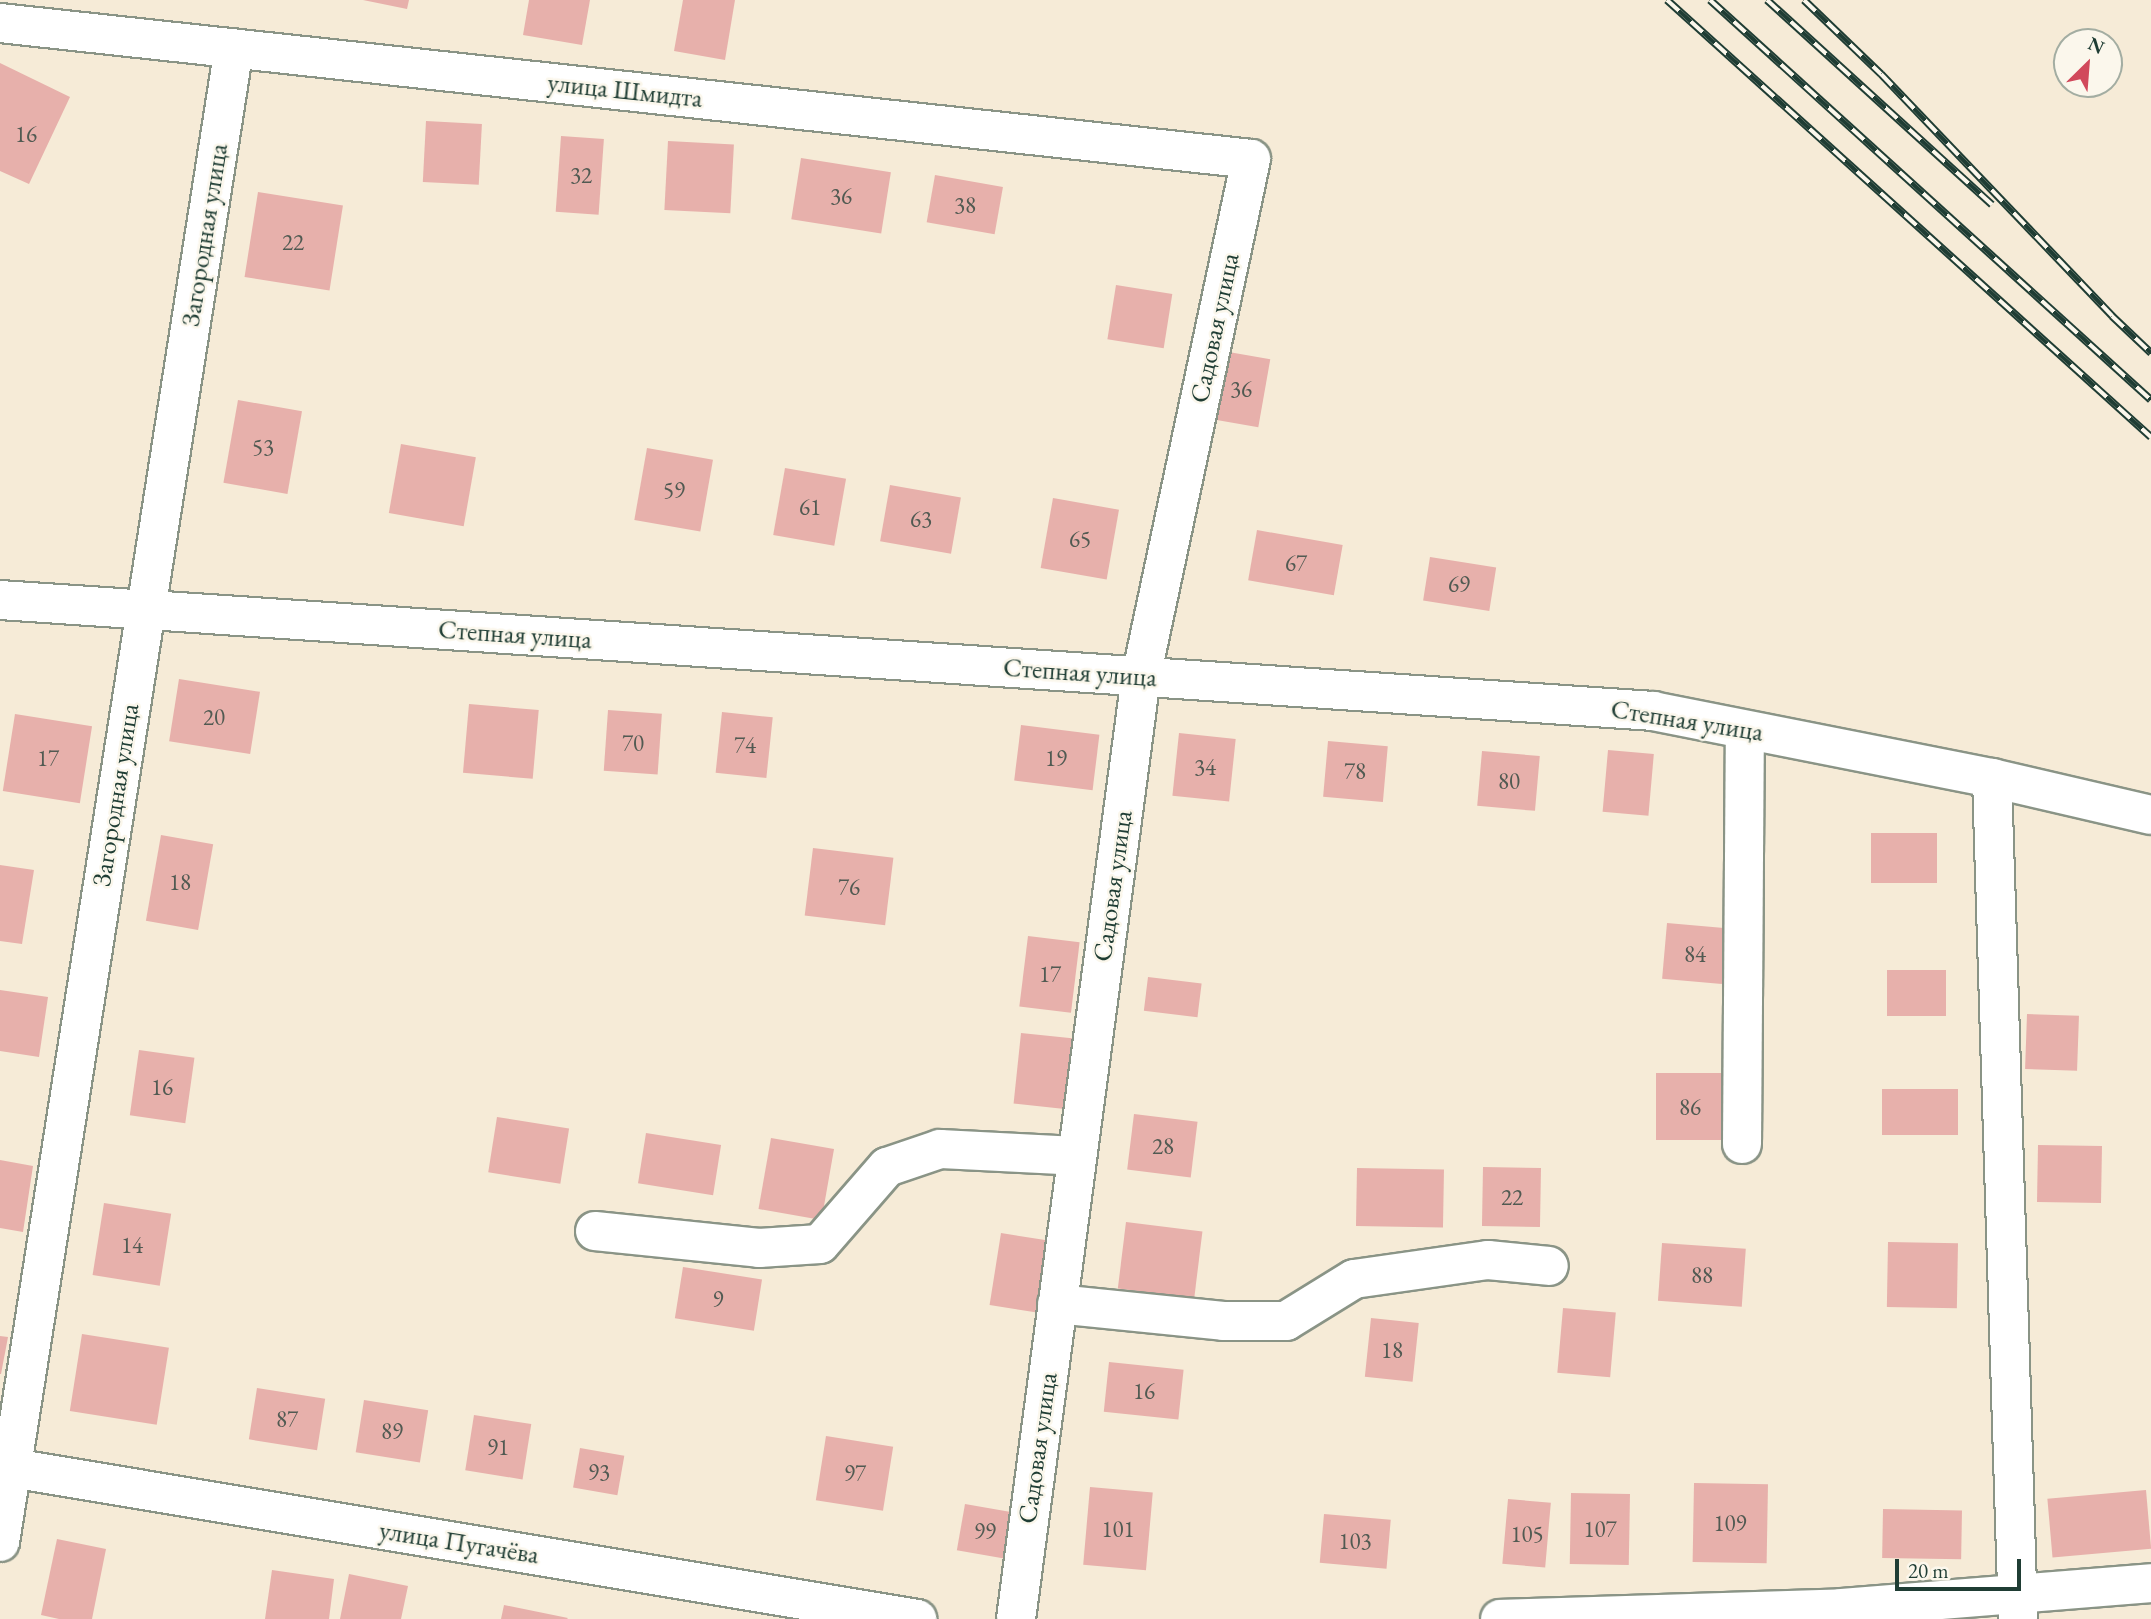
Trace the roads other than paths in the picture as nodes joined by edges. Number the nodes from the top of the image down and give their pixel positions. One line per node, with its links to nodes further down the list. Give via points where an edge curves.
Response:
1 (0, 23): 2 (street, улица Шмидта)
2 (234, 48): 3 (street, улица Шмидта); 5 (street, Загородная улица)
3 (1251, 159): 6 (street, Садовая улица)
4 (0, 600): 5 (street, Степная улица)
5 (145, 610): 6 (street, Степная улица); 15 (street, Загородная улица)
6 (1141, 677): 7 (street, Степная улица, via 1653,711); 11 (street, Садовая улица)
7 (1745, 730): 8 (street, Степная улица); 10 (street)
8 (1992, 778): 9 (street, Степная улица); 18 (street)
9 (2151, 815)
10 (1742, 1144)
11 (1077, 1156): 12 (street, via 940,1149 887,1167 820,1244 759,1248); 14 (street, Садовая улица)
12 (595, 1231)
13 (1549, 1266): 14 (street, via 1488,1260 1354,1279 1286,1321 1223,1321)
14 (1058, 1304): 20 (street, Садовая улица)
15 (6, 1467): 16 (street, Загородная улица); 19 (street, улица Пугачёва)
16 (0, 1542)
17 (2151, 1583): 18 (street)
18 (2017, 1606): 21 (street)
19 (917, 1619)
20 (1016, 1619)
21 (1500, 1619)

